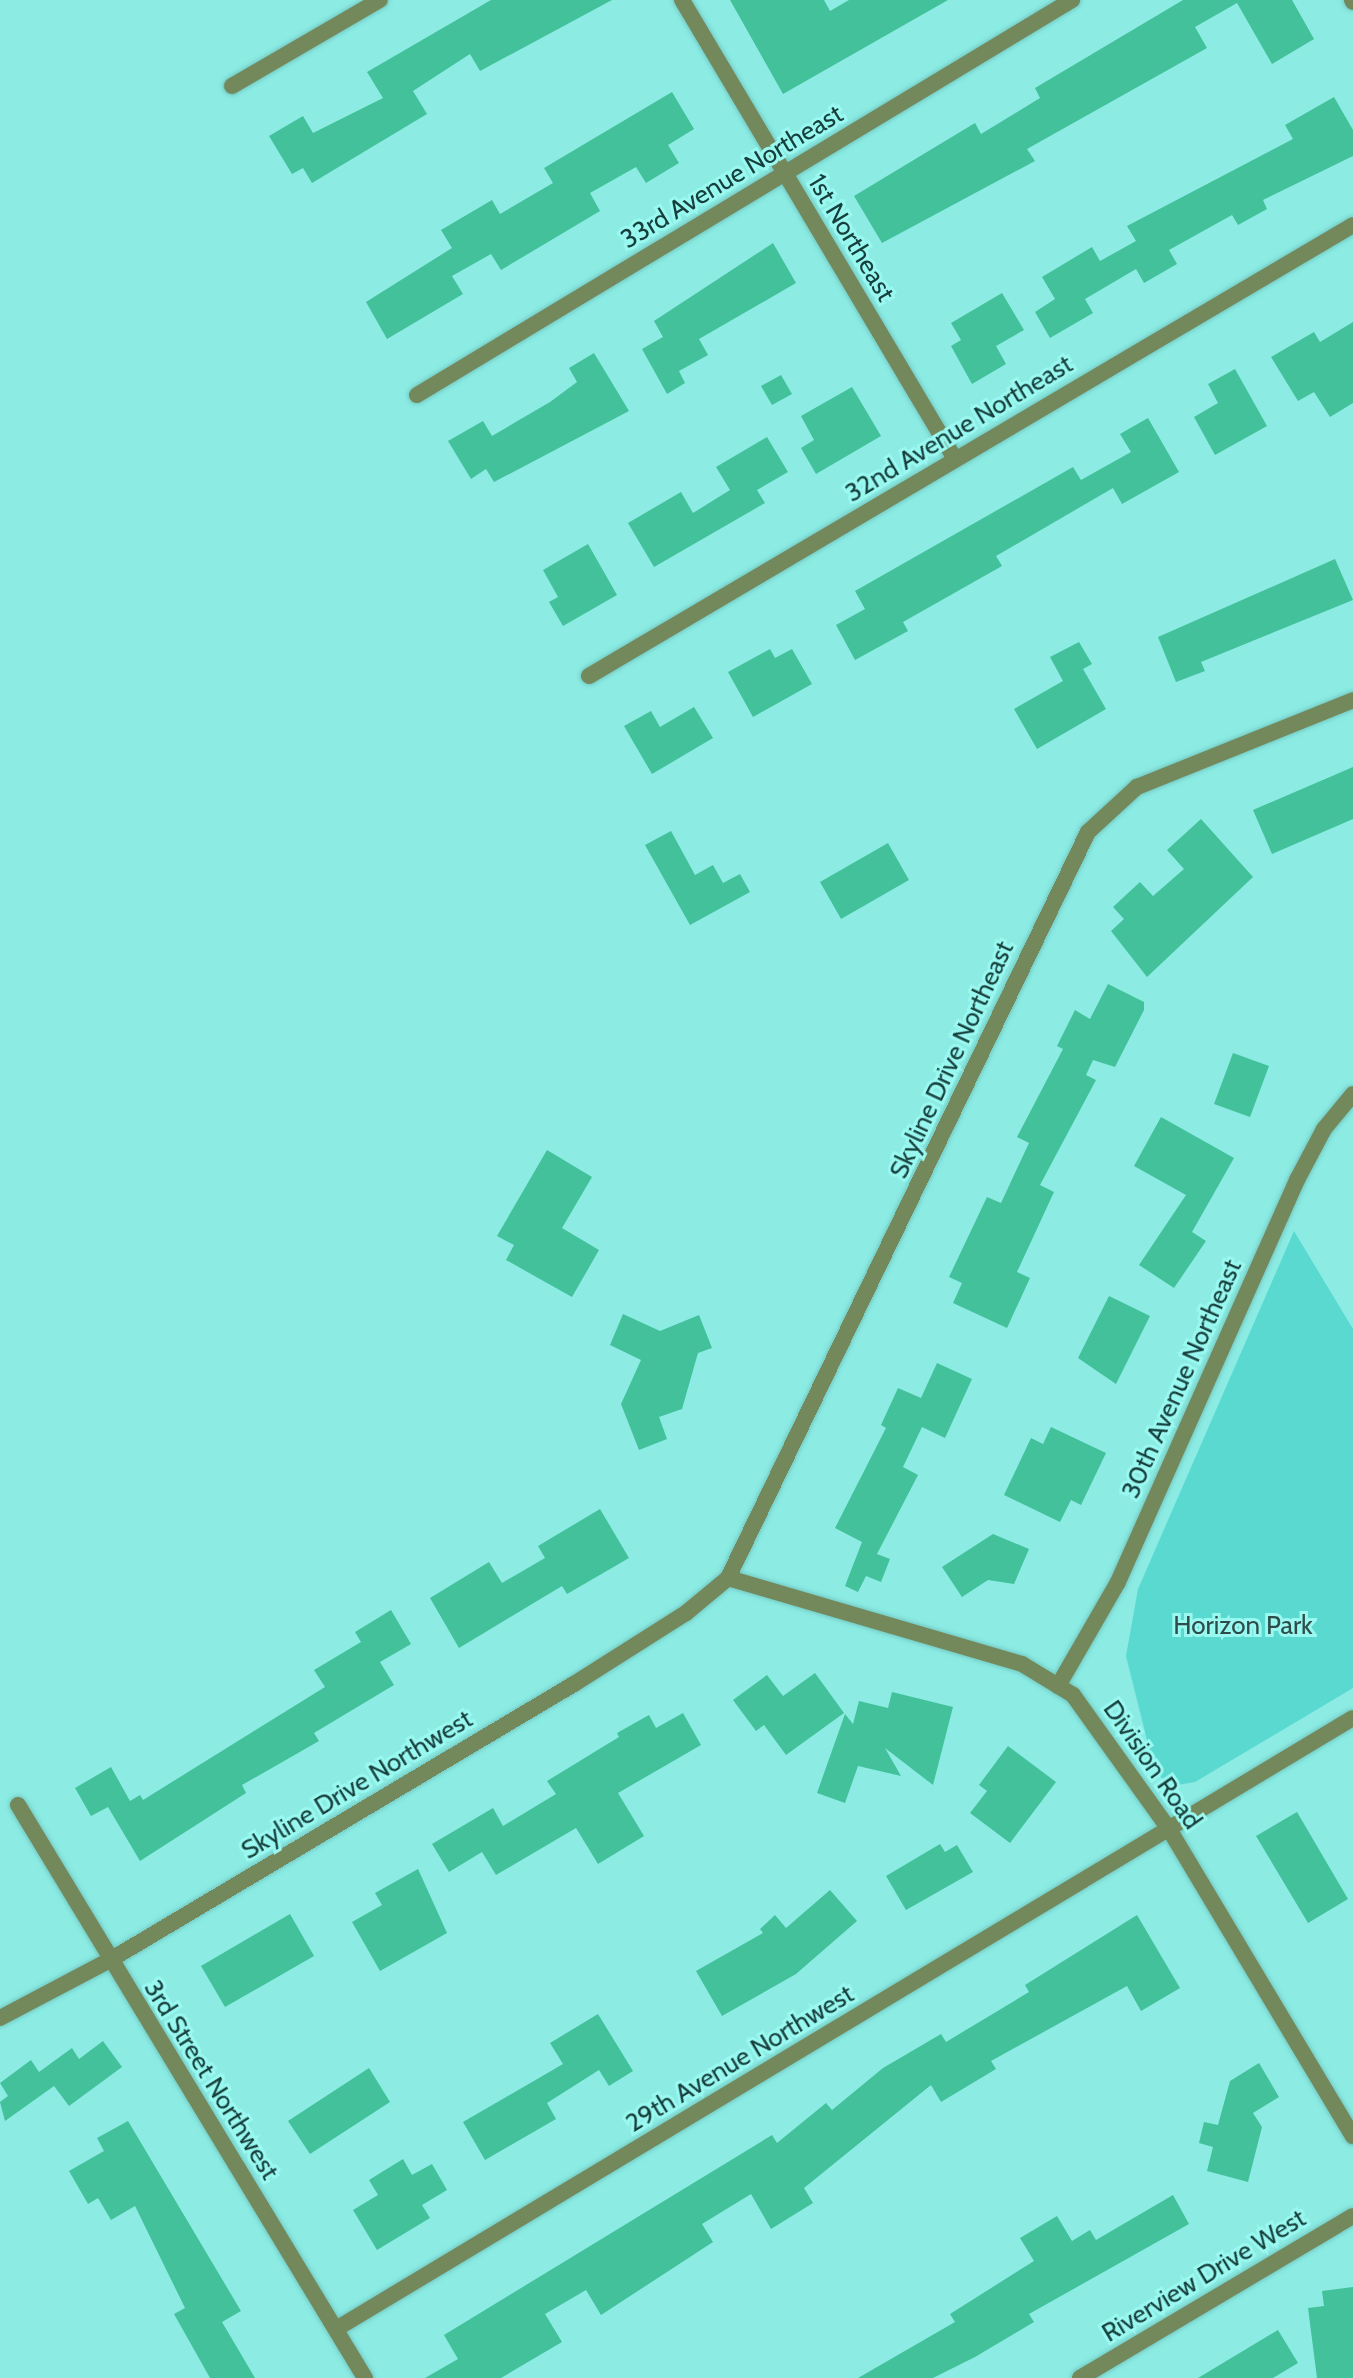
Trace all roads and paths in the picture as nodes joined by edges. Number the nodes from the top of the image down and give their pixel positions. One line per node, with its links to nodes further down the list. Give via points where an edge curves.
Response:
1 (380, 0): 4 (street)
2 (682, 0): 5 (street, 1st Northeast)
3 (1072, 0): 5 (street, 33rd Avenue Northeast)
4 (232, 86)
5 (785, 173): 7 (street, 33rd Avenue Northeast); 8 (street, 1st Northeast)
6 (1353, 225): 8 (street, 32nd Avenue Northeast)
7 (417, 395)
8 (955, 459): 9 (street, 32nd Avenue Northeast)
9 (589, 676)
10 (1353, 700): 12 (street, Skyline Drive Northeast, via 1137,787 1088,832)
11 (1353, 1094): 13 (street, 30th Avenue Northeast, via 1324,1129 1297,1180 1118,1582)
12 (728, 1578): 13 (street, Division Road, via 1022,1664); 17 (street, Skyline Drive Northwest, via 686,1613 574,1684)
13 (1058, 1686): 16 (street, Division Road, via 1113,1744)
14 (1353, 1718): 16 (street, 29th Avenue Northwest)
15 (18, 1805): 17 (street, 3rd Street Northwest)
16 (1169, 1829): 19 (street, Division Road); 21 (street, 29th Avenue Northwest)
17 (110, 1960): 18 (street, Skyline Drive Northwest); 21 (street, 3rd Street Northwest)
18 (0, 2018)
19 (1353, 2136)
20 (1353, 2216): 23 (street, Riverview Drive West)
21 (336, 2329): 22 (street, 3rd Street Northwest)
22 (365, 2378)
23 (1080, 2378)

